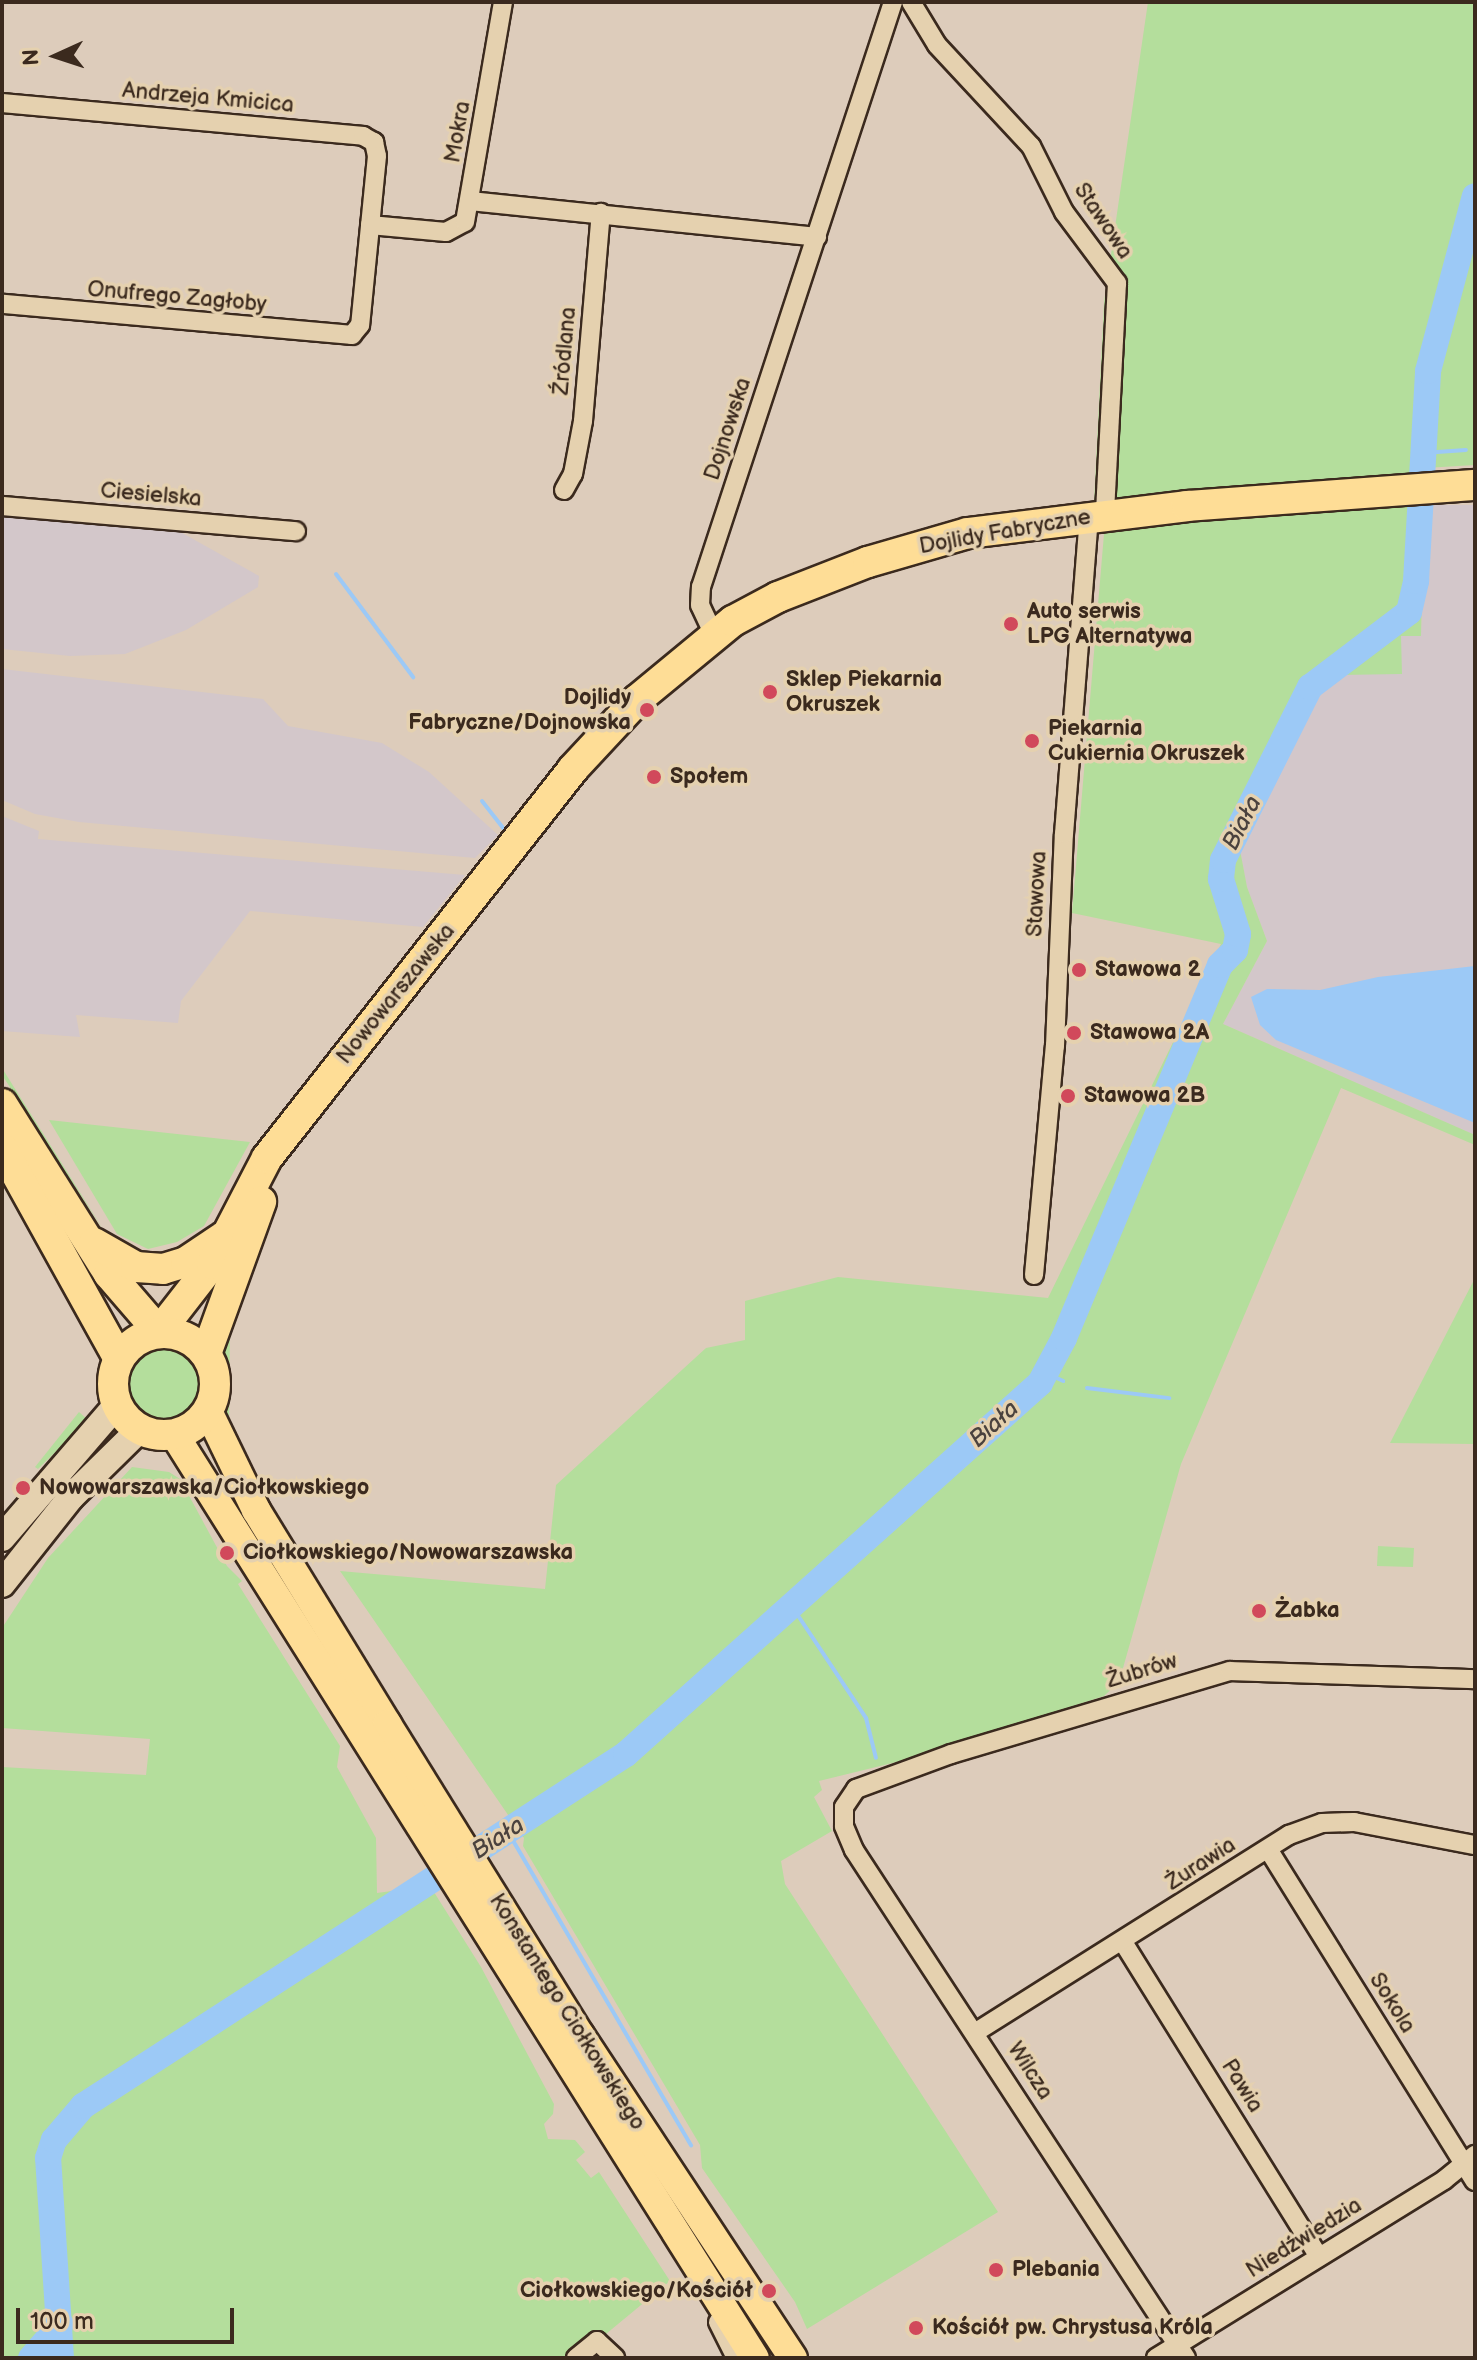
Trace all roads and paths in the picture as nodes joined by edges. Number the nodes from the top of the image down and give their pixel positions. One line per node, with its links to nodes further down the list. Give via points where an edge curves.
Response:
1 (503, 2): 5 (street, Mokra)
2 (893, 2): 8 (street, Dojnowska)
3 (911, 2): 13 (street, Stawowa, via 937,45 1031,146 1064,212 1117,283)
4 (2, 103): 7 (street, Andrzeja Kmicica, via 363,136 377,149)
5 (470, 201): 6 (street); 7 (street, Mokra, via 460,228)
6 (601, 213): 8 (street); 11 (street, Źródlana, via 583,421 573,474)
7 (370, 225): 9 (street, Onufrego Zagłoby, via 360,325 348,337)
8 (817, 237): 15 (street, Dojnowska, via 701,587 700,605)
9 (2, 304)
10 (1475, 485): 13 (highway, Dojlidy Fabryczne)
11 (564, 490)
12 (2, 506): 14 (street, Ciesielska)
13 (1097, 516): 15 (highway, Dojlidy Fabryczne, via 985,530 904,549 778,597); 22 (street, Stawowa, via 1064,834 1055,1046)
14 (296, 531)
15 (714, 635): 16 (highway, Dojlidy Fabryczne, via 622,715)
16 (505, 855): 18 (highway, Nowowarszawska)
17 (2, 1104): 21 (highway)
18 (287, 1132): 20 (highway, Nowowarszawska, via 249,1186); 24 (highway, Nowowarszawska)
19 (2, 1148): 25 (highway)
20 (225, 1236): 21 (highway, via 186,1262 163,1269 136,1267); 23 (highway, Nowowarszawska, via 212,1264)
21 (92, 1242): 23 (highway, via 109,1274)
22 (1034, 1275)
23 (159, 1332): 24 (highway, via 186,1337); 25 (highway, via 136,1341)
24 (206, 1354): 27 (highway, via 215,1376)
25 (119, 1359): 26 (highway, via 113,1382)
26 (117, 1405): 28 (highway); 30 (main road)
27 (208, 1411): 29 (highway, via 193,1426); 35 (main road, Konstantego Ciołkowskiego, via 256,1510)
28 (140, 1429): 29 (highway); 31 (main road, via 71,1497)
29 (174, 1434): 35 (main road, Konstantego Ciołkowskiego)
30 (2, 1538)
31 (2, 1584)
32 (1475, 1679): 33 (street, Żubrów, via 1230,1671 951,1754 856,1789)
33 (844, 1807): 39 (street, Wilcza, via 844,1826 854,1850)
34 (1475, 1845): 36 (street, Żurawia, via 1354,1822 1322,1823)
35 (447, 1846): 37 (main road, Konstantego Ciołkowskiego)
36 (1268, 1849): 38 (street, Żurawia); 40 (street, Sokola)
37 (465, 1875): 41 (main road, Konstantego Ciołkowskiego); 43 (main road, Konstantego Ciołkowskiego)
38 (1123, 1942): 39 (street, Żurawia); 42 (street, Pawia)
39 (976, 2032): 45 (street, Wilcza)
40 (1472, 2167): 42 (street, Niedźwiedzia)
41 (679, 2240): 44 (main road, Konstantego Ciołkowskiego); 48 (street, via 693,2282)
42 (1319, 2257): 45 (street, Niedźwiedzia)
43 (739, 2277): 44 (main road, via 732,2296); 50 (main road, Konstantego Ciołkowskiego)
44 (715, 2295): 49 (main road, Konstantego Ciołkowskiego)
45 (1182, 2352): 51 (street, Niedźwiedzia)
46 (576, 2358): 47 (street, via 597,2341)
47 (615, 2358)
48 (736, 2358)
49 (755, 2358)
50 (793, 2358)
51 (1156, 2358)

